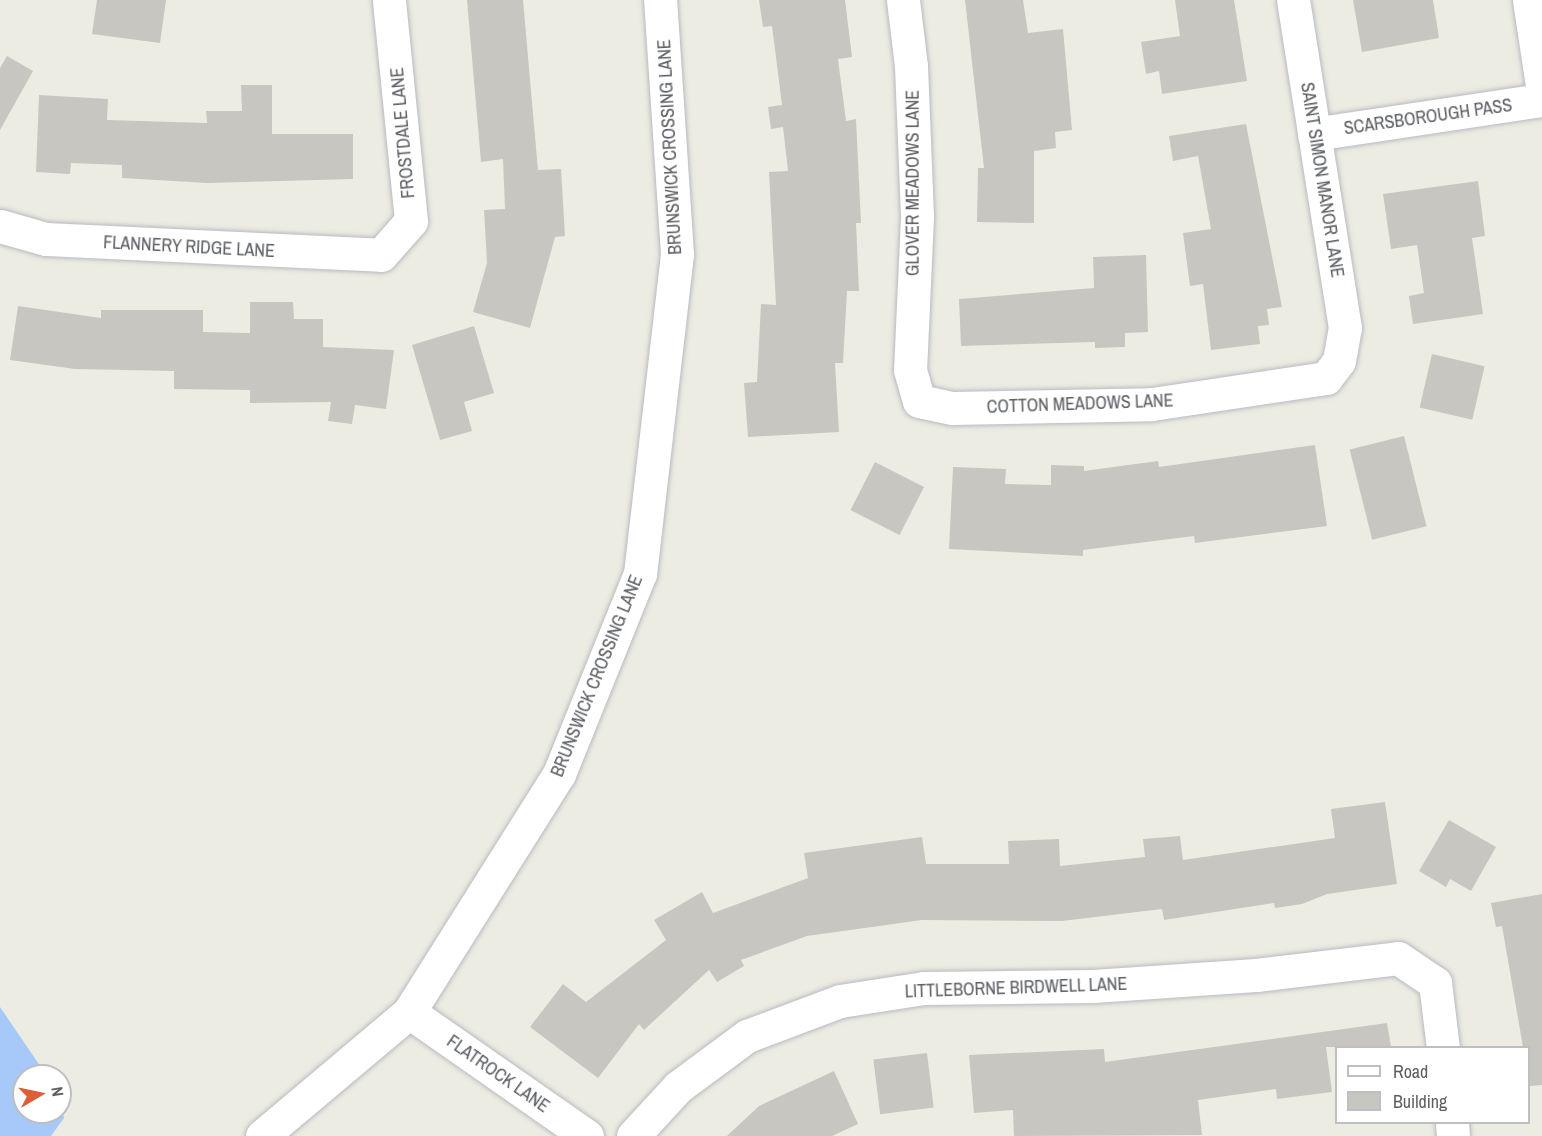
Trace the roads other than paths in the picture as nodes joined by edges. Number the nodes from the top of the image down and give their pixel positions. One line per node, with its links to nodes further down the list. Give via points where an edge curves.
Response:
1 (389, 0): 10 (street, FROSTDALE LANE, via 411,221)
2 (660, 0): 13 (street, BRUNSWICK CROSSING LANE, via 677,254 640,574 559,774)
3 (903, 0): 12 (street, GLOVER MEADOWS LANE, via 912,66 917,217 910,370)
4 (1293, 0): 8 (street, SAINT SIMON MANOR LANE)
5 (1529, 0): 6 (street)
6 (1542, 86)
7 (1542, 100): 8 (street, SCARSBOROUGH PASS)
8 (1314, 134): 11 (street, SAINT SIMON MANOR LANE, via 1345,328)
9 (0, 226): 10 (street, FLANNERY RIDGE LANE, via 58,239)
10 (381, 255)
11 (1339, 361): 12 (street, COTTON MEADOWS LANE, via 1326,378 1152,404 952,408)
12 (919, 401)
13 (409, 1012): 15 (street, BRUNSWICK CROSSING LANE); 16 (street, FLATROCK LANE)
14 (1443, 1046): 17 (street, LITTLEBORNE BIRDWELL LANE, via 1435,983 1398,958 1128,984 924,988 840,1001 747,1036 678,1088)
15 (262, 1136)
16 (587, 1136)
17 (633, 1136)

